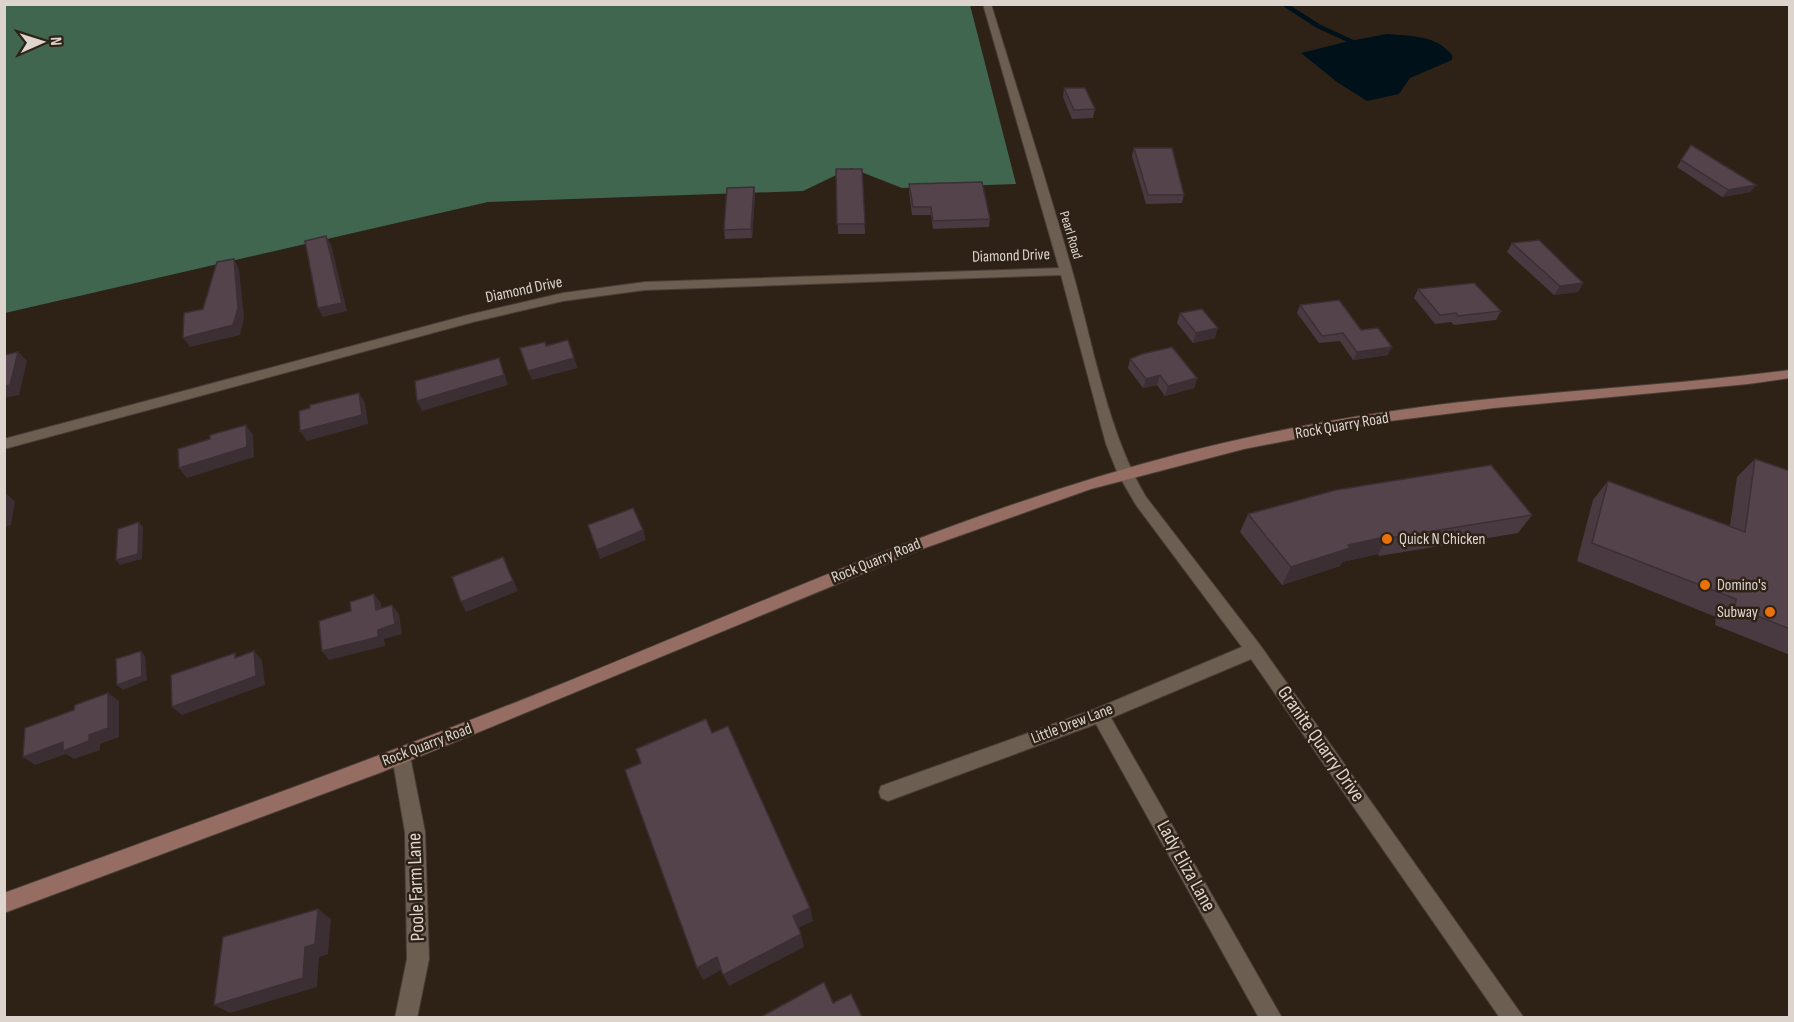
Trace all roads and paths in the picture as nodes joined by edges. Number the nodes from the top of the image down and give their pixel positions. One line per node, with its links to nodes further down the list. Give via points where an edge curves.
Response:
1 (987, 4): 2 (street, Pearl Road)
2 (1066, 271): 4 (street, Diamond Drive, via 645,286 563,297); 5 (street, Pearl Road, via 1113,444)
3 (1790, 374): 5 (main road, Rock Quarry Road, via 1452,408 1346,423)
4 (4, 444)
5 (1125, 474): 6 (street, Granite Quarry Drive, via 1141,501); 8 (main road, Rock Quarry Road, via 909,547)
6 (1254, 650): 7 (street, Little Drew Lane); 13 (street, Granite Quarry Drive)
7 (1100, 714): 9 (street, Little Drew Lane); 12 (street, Lady Eliza Lane)
8 (400, 756): 10 (main road, Rock Quarry Road); 11 (street, Poole Farm Lane, via 415,832 418,959)
9 (888, 792)
10 (4, 903)
11 (406, 1017)
12 (1271, 1017)
13 (1513, 1017)

